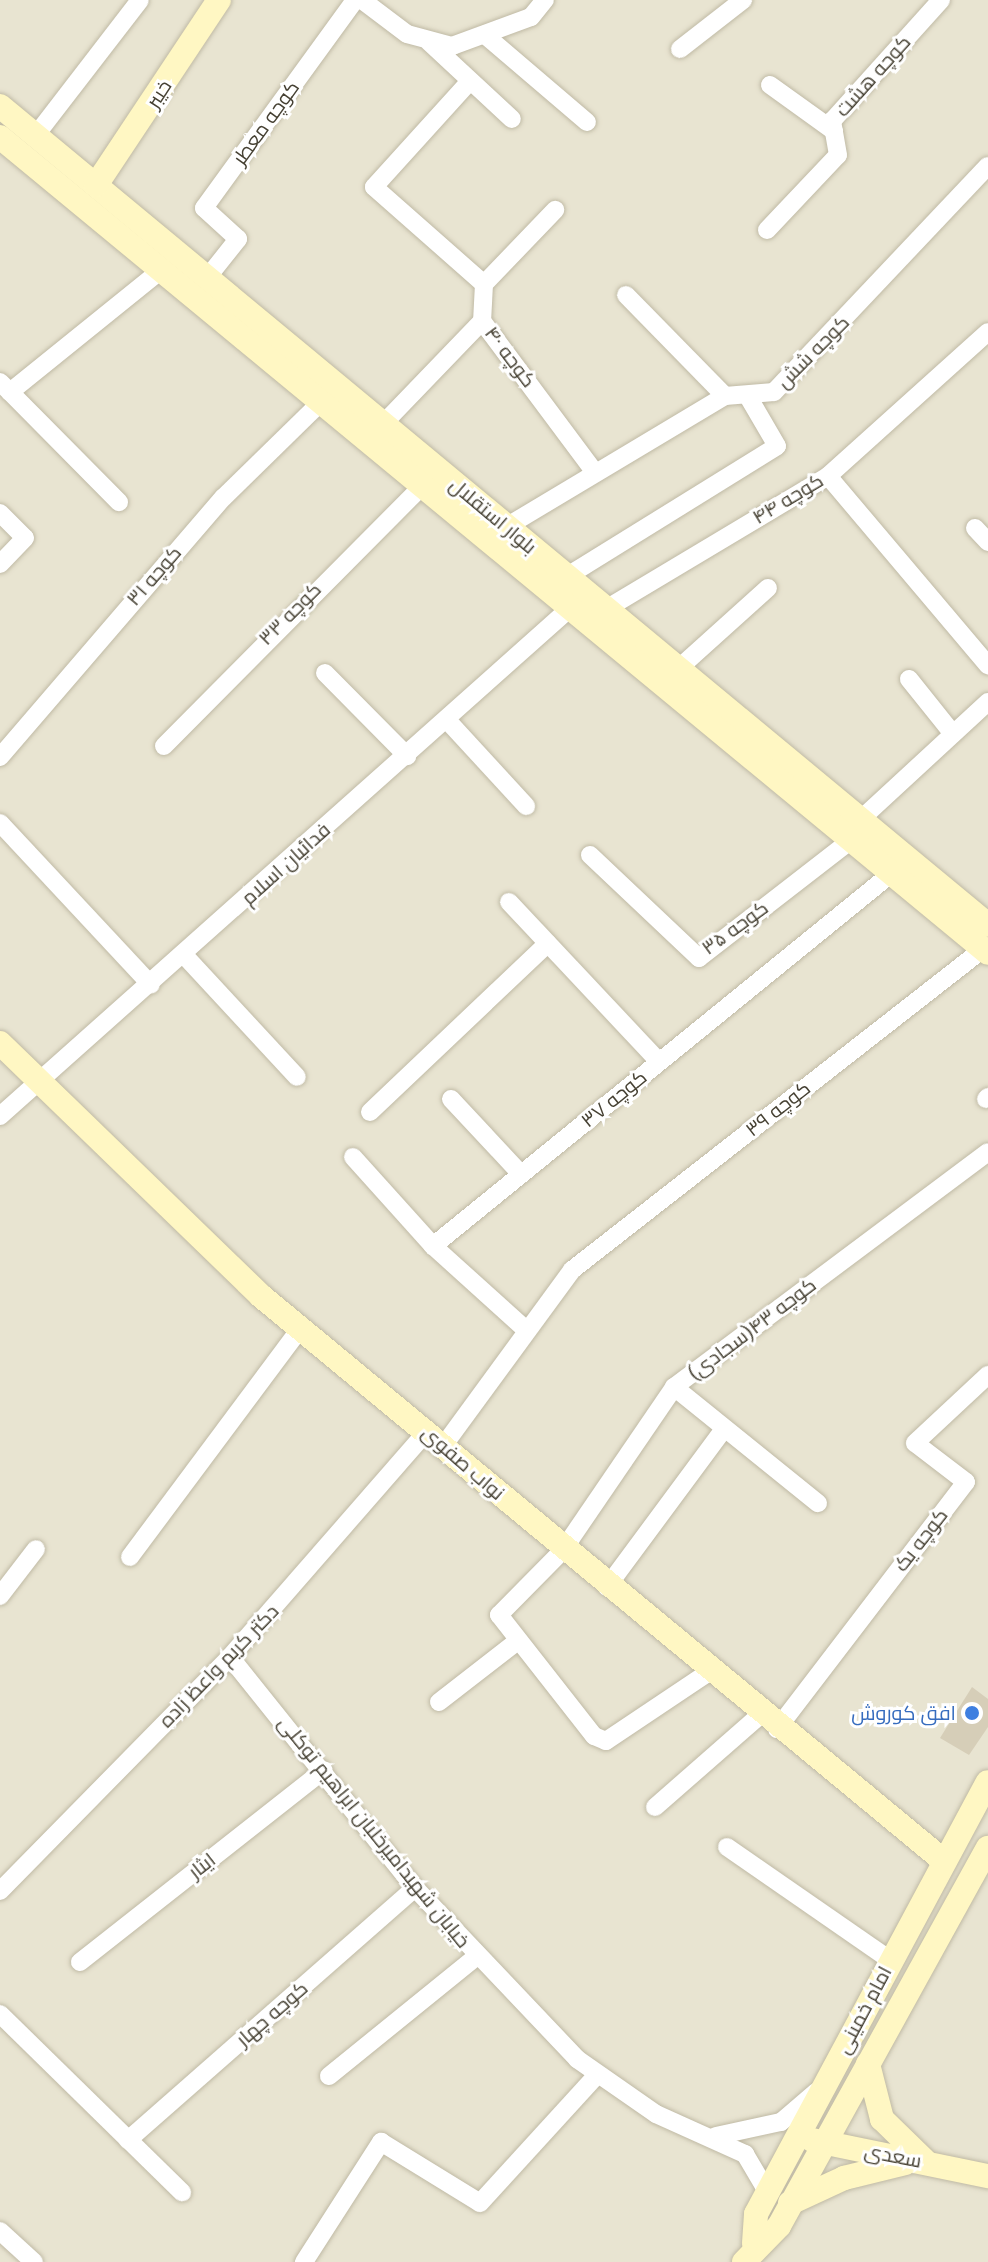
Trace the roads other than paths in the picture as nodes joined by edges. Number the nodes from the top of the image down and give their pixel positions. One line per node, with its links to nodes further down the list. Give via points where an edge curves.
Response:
1 (140, 0): 17 (street)
2 (219, 0): 20 (main road, خیبر)
3 (355, 0): 24 (street, کوچه معطر, via 204,208 238,239)
4 (362, 0): 9 (street, via 407,34)
5 (545, 0): 8 (street, via 531,17)
6 (743, 0): 10 (street)
7 (941, 0): 16 (street, کوچه هشت, via 832,121)
8 (485, 35): 9 (street, via 452,46); 15 (street)
9 (426, 39): 11 (street)
10 (680, 49)
11 (470, 81): 14 (street); 25 (street, via 374,187)
12 (770, 85): 16 (street)
13 (0, 106): 17 (main road, بلوار استقلال)
14 (512, 119)
15 (587, 122)
16 (834, 131): 22 (street, کوچه هشت, via 838,155)
17 (36, 135): 20 (main road, بلوار استقلال)
18 (0, 137): 23 (main road, بلوار استقلال)
19 (988, 166): 31 (street, کوچه شش, via 925,240 774,392)
20 (96, 185): 24 (main road, بلوار استقلال)
21 (555, 210): 25 (street)
22 (767, 230)
23 (160, 271): 29 (street); 32 (main road, بلوار استقلال)
24 (207, 278): 33 (main road, بلوار استقلال)
25 (484, 284): 27 (street)
26 (626, 295): 30 (street)
27 (482, 321): 33 (street, کوچه ۴۰); 34 (street, کوچه ۴۰)
28 (988, 332): 35 (street, کوچه ۴۴)
29 (5, 387): 37 (street)
30 (725, 396): 31 (street, کوچه شش); 34 (street)
31 (749, 398): 41 (street, via 777,446)
32 (318, 405): 36 (main road, بلوار استقلال); 54 (street, کوچه ۳۱, via 224,497)
33 (383, 424): 39 (main road, بلوار استقلال)
34 (594, 471): 39 (street)
35 (828, 476): 44 (street, کوچه ۴۴); 45 (street)
36 (421, 487): 43 (main road, بلوار استقلال); 52 (street, کوچه ۳۳)
37 (119, 502)
38 (0, 513): 40 (street, via 25,538)
39 (506, 527): 41 (main road, بلوار استقلال)
40 (0, 564)
41 (566, 577): 43 (main road, بلوار استقلال)
42 (768, 588): 46 (street)
43 (578, 601): 44 (main road, بلوار استقلال); 50 (street, فدائیان اسلام); 57 (main road, بلوار استقلال)
44 (606, 609): 46 (main road, بلوار استقلال)
45 (988, 665)
46 (678, 669): 57 (main road, بلوار استقلال)
47 (325, 673): 53 (street)
48 (909, 679): 51 (street)
49 (988, 702): 51 (street)
50 (447, 720): 53 (street, فدائیان اسلام); 55 (street)
51 (953, 734): 57 (street)
52 (164, 746)
53 (407, 756): 63 (street, فدائیان اسلام)
54 (0, 757)
55 (526, 806)
56 (0, 823): 64 (street)
57 (855, 830): 58 (street, کوچه ۳۵, via 699,958); 59 (main road, بلوار استقلال); 61 (main road, بلوار استقلال)
58 (590, 855)
59 (892, 873): 61 (main road, بلوار استقلال); 66 (street, کوچه ۳۷)
60 (509, 902): 62 (street)
61 (986, 942): 77 (street, کوچه ۳۹, via 572,1270)
62 (548, 943): 66 (street); 70 (street)
63 (184, 955): 64 (street, فدائیان اسلام); 67 (street)
64 (151, 985): 68 (street, فدائیان اسلام)
65 (0, 1043): 68 (main road, نواب صفوی)
66 (659, 1062): 74 (street, کوچه ۳۷)
67 (297, 1077)
68 (42, 1083): 71 (street, فدائیان اسلام); 76 (main road, نواب صفوی)
69 (451, 1099): 74 (street)
70 (370, 1112)
71 (0, 1116)
72 (988, 1152): 79 (street, کوچه ۴۳(سجادی))
73 (353, 1157): 75 (street)
74 (521, 1174): 75 (street, کوچه ۳۷)
75 (433, 1246): 77 (street)
76 (301, 1328): 81 (main road, نواب صفوی); 85 (street)
77 (525, 1329): 81 (street, دکتر کریم واعظ زاده)
78 (988, 1375): 92 (street, کوچه یک, via 915,1443 966,1482)
79 (674, 1387): 80 (street); 84 (street, کوچه ۴۳(سجادی))
80 (723, 1430): 82 (street); 86 (street)
81 (435, 1438): 84 (main road, نواب صفوی); 89 (street, دکتر کریم واعظ زاده)
82 (818, 1503)
83 (36, 1549): 87 (street)
84 (563, 1550): 86 (main road, نواب صفوی); 88 (street, کوچه ۴۳(سجادی), via 503,1603 499,1615)
85 (130, 1557)
86 (607, 1587): 90 (main road, نواب صفوی)
87 (0, 1596)
88 (515, 1643): 90 (street, via 594,1736 606,1741); 91 (street)
89 (230, 1657): 93 (street, خیابان شهیدامیرخلبان ابراهیم توکلی); 100 (street, دکتر کریم واعظ زاده)
90 (709, 1672): 92 (main road, نواب صفوی)
91 (439, 1702)
92 (769, 1722): 95 (street); 98 (main road, نواب صفوی)
93 (324, 1770): 99 (street, خیابان شهیدامیرخلبان ابراهیم توکلی); 103 (street, ایثار)
94 (988, 1782): 98 (main road, امام خمینی)
95 (655, 1807)
96 (727, 1847): 102 (street)
97 (988, 1848): 105 (main road, امام خمینی)
98 (944, 1861): 102 (main road, امام خمینی)
99 (415, 1888): 101 (street, خیابان شهیدامیرخلبان ابراهیم توکلی); 111 (street, کوچه چهار)
100 (0, 1891)
101 (476, 1957): 106 (street); 107 (street, خیابان شهیدامیرخلبان ابراهیم توکلی)
102 (890, 1960): 108 (main road, امام خمینی)
103 (80, 1962)
104 (0, 2014): 111 (street)
105 (868, 2064): 112 (main road, امام خمینی); 113 (main road, via 882,2119)
106 (329, 2076)
107 (596, 2076): 109 (street, خیابان شهیدامیرخلبان ابراهیم توکلی, via 656,2114); 120 (street, via 480,2203 381,2142)
108 (827, 2080): 109 (street, via 781,2122); 110 (main road, امام خمینی)
109 (716, 2136): 116 (street, خیابان شهیدامیرخلبان ابراهیم توکلی, via 757,2166)
110 (798, 2136): 112 (main road, سعدی); 116 (main road, امام خمینی)
111 (128, 2140): 115 (street)
112 (825, 2143): 113 (main road, سعدی); 116 (main road, امام خمینی)
113 (925, 2161): 114 (main road, سعدی); 116 (main road)
114 (988, 2176)
115 (182, 2192)
116 (779, 2198): 118 (main road, امام خمینی)
117 (0, 2231): 119 (street)
118 (749, 2253)
119 (34, 2262)
120 (304, 2262)

